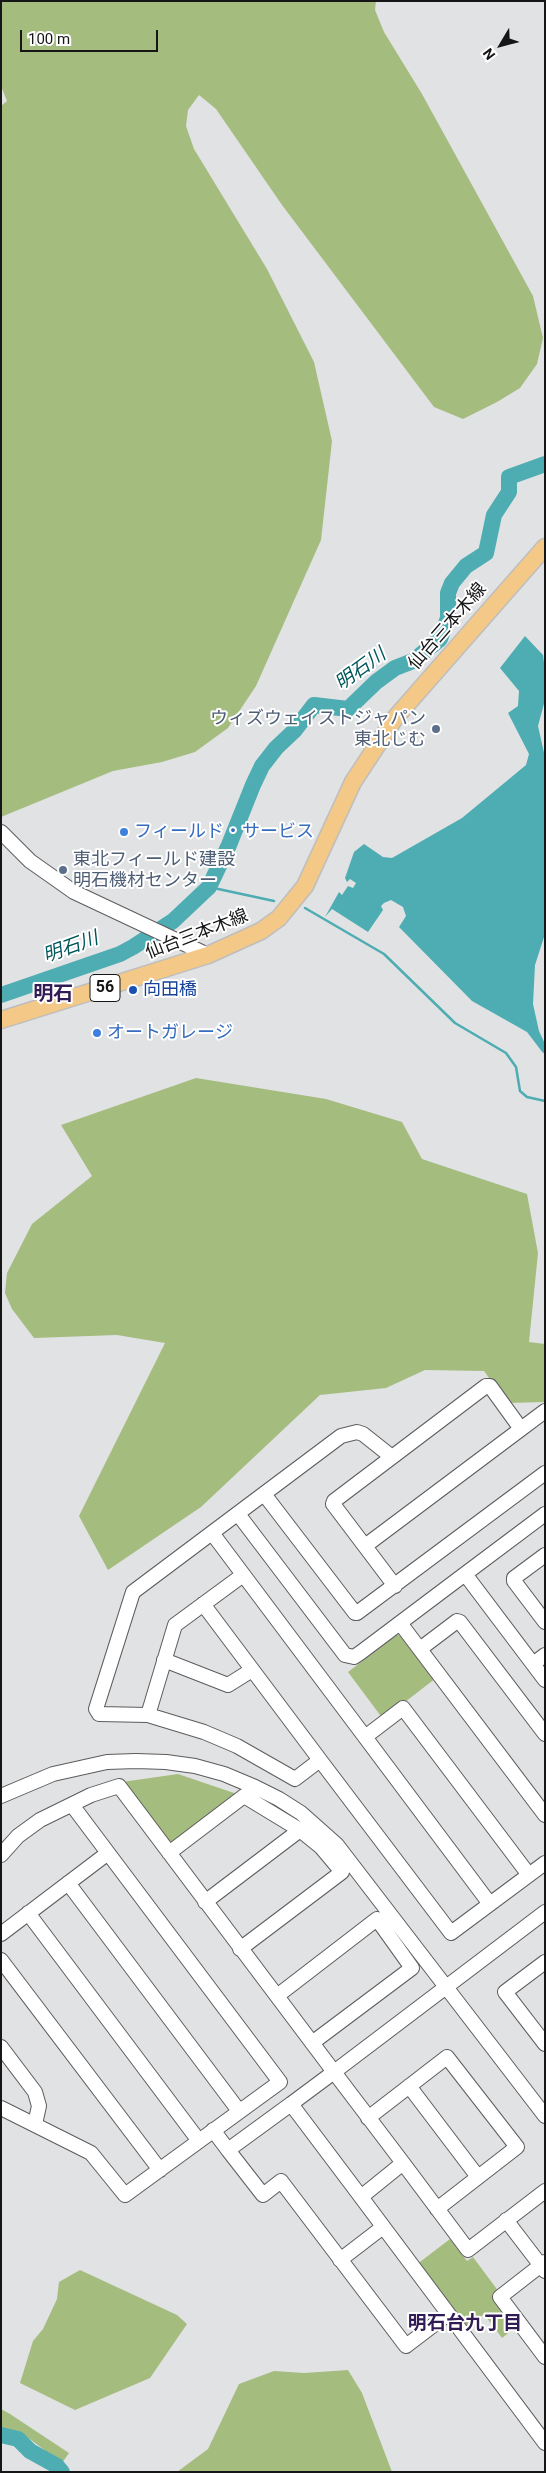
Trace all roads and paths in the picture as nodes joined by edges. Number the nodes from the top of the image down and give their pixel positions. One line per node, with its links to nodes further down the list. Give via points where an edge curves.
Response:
1 (545, 547): 3 (main road, 仙台三本木線 / 56, via 395,718 353,782 305,886 288,909 261,931)
2 (1, 832): 3 (street, via 30,861 74,892)
3 (208, 955): 4 (main road, 仙台三本木線 / 56)
4 (1, 1020)
5 (545, 1411): 6 (street)
6 (521, 1428): 7 (street, via 490,1386 486,1386); 13 (street)
7 (392, 1457): 9 (street, via 364,1434 347,1434); 13 (street, via 334,1501)
8 (545, 1473): 17 (street)
9 (264, 1494): 10 (street); 17 (street, via 355,1613)
10 (238, 1514): 12 (street); 20 (street, via 345,1656 354,1657)
11 (545, 1514): 15 (street)
12 (212, 1533): 16 (street); 27 (street, via 131,1596 96,1709 99,1714)
13 (365, 1546): 17 (street)
14 (545, 1555): 19 (street, via 514,1581)
15 (465, 1574): 20 (street); 24 (street)
16 (243, 1575): 18 (street); 29 (street)
17 (395, 1586)
18 (203, 1604): 23 (street, via 175,1625); 25 (street)
19 (545, 1622)
20 (400, 1623): 21 (street)
21 (420, 1649): 28 (street, via 457,1621 460,1622); 33 (street)
22 (545, 1655): 24 (street)
23 (164, 1660): 25 (street, via 228,1685); 27 (street)
24 (533, 1664): 26 (street)
25 (252, 1670): 30 (street)
26 (545, 1680)
27 (148, 1714): 30 (street, via 215,1736 295,1779)
28 (545, 1734)
29 (365, 1737): 39 (street, via 403,1708); 42 (street)
30 (320, 1760): 42 (street, via 451,1933)
31 (1, 1796): 49 (street, via 62,1771 107,1762 166,1762 195,1766 255,1787 301,1814 337,1845)
32 (72, 1805): 35 (street); 36 (street, via 119,1786); 37 (street, via 40,1820 18,1836)
33 (545, 1815)
34 (300, 1830): 36 (street, via 244,1796); 41 (street); 46 (street, via 321,1847 342,1872)
35 (108, 1853): 40 (street); 59 (street, via 280,2082)
36 (169, 1853): 41 (street)
37 (1, 1855)
38 (545, 1863): 39 (street)
39 (529, 1875): 42 (street)
40 (68, 1883): 44 (street); 59 (street)
41 (205, 1902): 46 (street)
42 (490, 1904)
43 (545, 1912): 49 (street)
44 (28, 1913): 45 (street); 64 (street)
45 (1, 1934)
46 (240, 1948): 50 (street)
47 (1, 1960): 67 (street)
48 (545, 1962): 51 (street, via 506,1992)
49 (446, 1986): 55 (street); 60 (street)
50 (276, 1996): 52 (street); 52 (street, via 377,1920 412,1968)
51 (540, 2027): 53 (street)
52 (312, 2043): 55 (street)
53 (545, 2044)
54 (1, 2047): 62 (street, via 35,2092 39,2106)
55 (334, 2072): 57 (street); 61 (street)
56 (409, 2086): 61 (street); 68 (street); 68 (street, via 447,2056 517,2147)
57 (291, 2104): 65 (street); 70 (street)
58 (1, 2108): 62 (street)
59 (239, 2111): 63 (street)
60 (545, 2116)
61 (368, 2118): 66 (street)
62 (35, 2124): 67 (street, via 92,2153 125,2195)
63 (214, 2130): 64 (street); 65 (street)
64 (199, 2141): 67 (street)
65 (228, 2150): 74 (street, via 263,2195 281,2181)
66 (403, 2163): 70 (street); 71 (street)
67 (160, 2170)
68 (478, 2177): 71 (street)
69 (545, 2191): 72 (street)
70 (361, 2197): 73 (street)
71 (437, 2209): 72 (street, via 468,2250)
72 (506, 2220): 75 (street)
73 (383, 2227): 74 (street); 76 (street)
74 (340, 2260): 76 (street, via 406,2346)
75 (543, 2266): 77 (street, via 500,2297)
76 (448, 2314): 78 (street)
77 (545, 2357)
78 (545, 2443)

